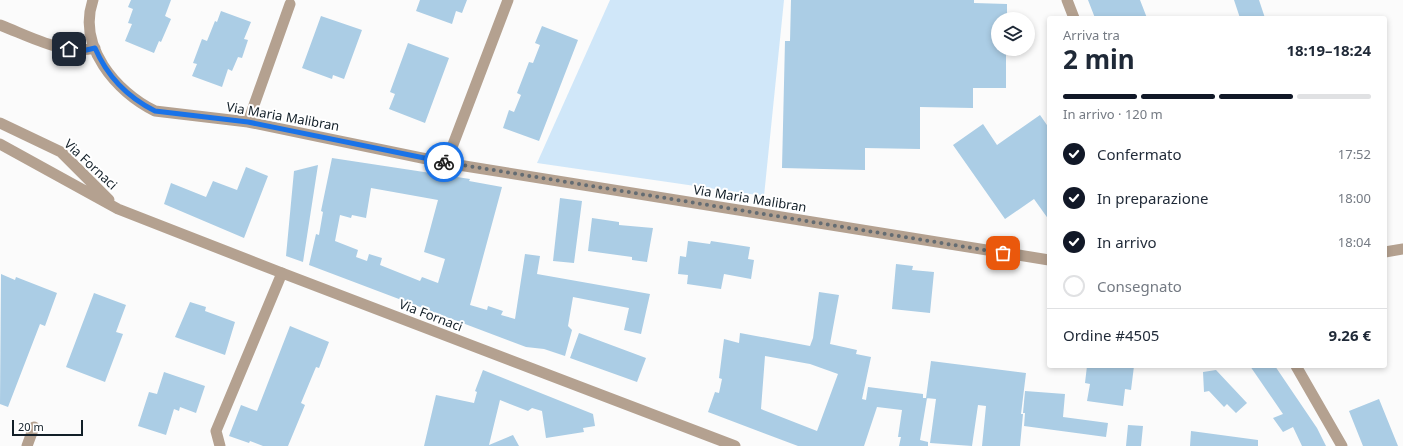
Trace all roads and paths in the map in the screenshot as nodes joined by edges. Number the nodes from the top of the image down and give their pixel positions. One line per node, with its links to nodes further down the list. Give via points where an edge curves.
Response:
1 (93, 0): 7 (street, Via Maria Malibran, via 89,31)
2 (508, 0): 11 (street)
3 (1067, 0): 5 (street)
4 (290, 4): 8 (street)
5 (1073, 16)
6 (0, 25): 7 (street, via 56,46 82,51)
7 (95, 48): 8 (street, Via Maria Malibran, via 102,65 121,88 141,104 155,111)
8 (248, 122): 11 (street, Via Maria Malibran)
9 (0, 123): 12 (street, Via Fornaci, via 60,152)
10 (0, 144): 12 (street, Via Fornaci)
11 (446, 163): 15 (street, Via Maria Malibran)
12 (118, 209): 16 (street, Via Fornaci)
13 (1403, 249): 14 (street)
14 (1387, 252)
15 (1047, 260)
16 (282, 273): 20 (street, via 216,431); 21 (street, Via Fornaci)
17 (1297, 368): 22 (street)
18 (34, 427): 19 (street)
19 (27, 446)
20 (220, 446)
21 (735, 446)
22 (1342, 446)

